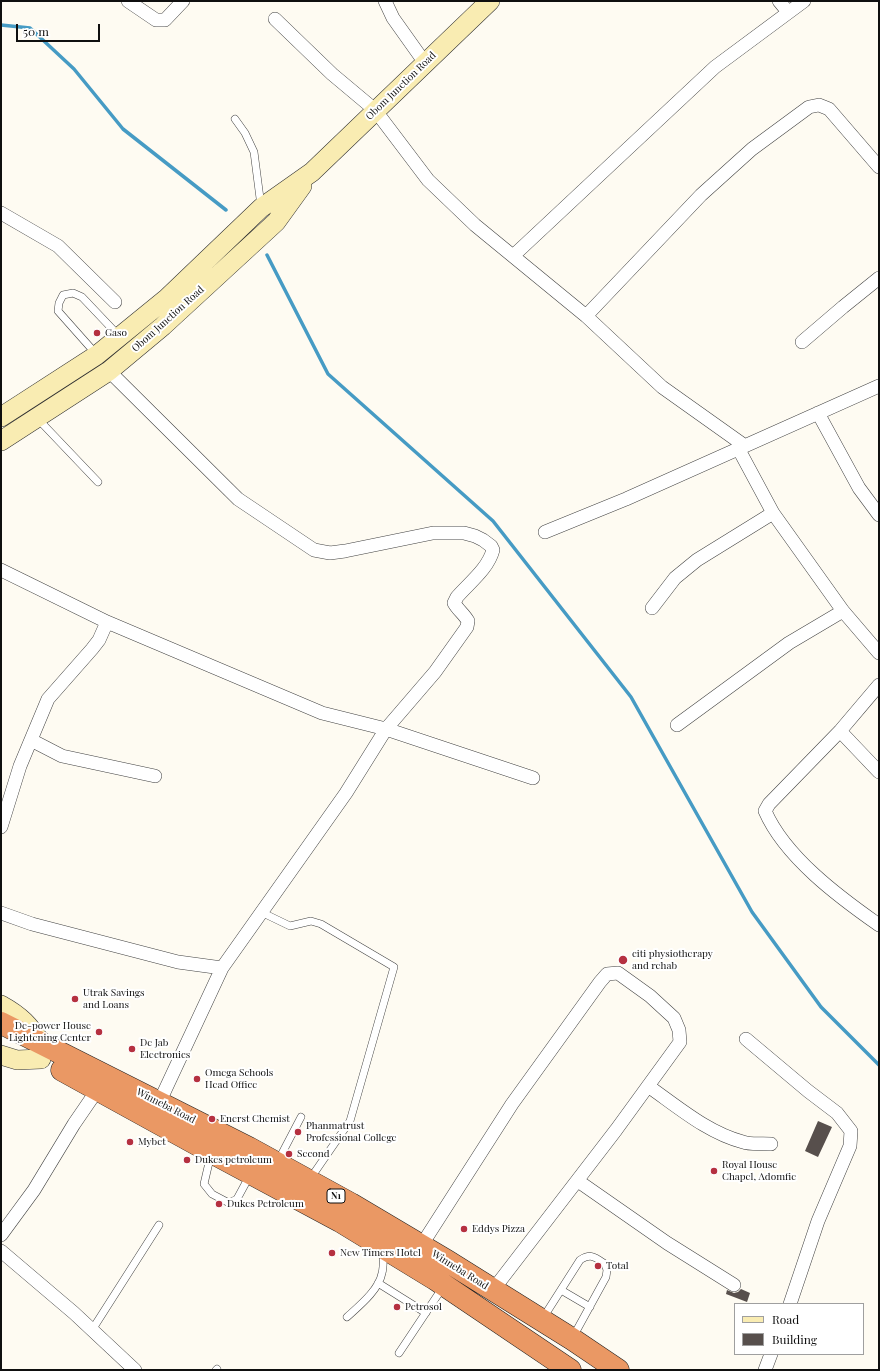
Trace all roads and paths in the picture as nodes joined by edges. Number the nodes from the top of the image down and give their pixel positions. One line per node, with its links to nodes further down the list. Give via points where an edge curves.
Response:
1 (128, 1): 2 (street, via 156,20 165,20)
2 (183, 1)
3 (385, 1): 9 (street, via 393,18)
4 (779, 1): 7 (street)
5 (804, 1): 7 (street)
6 (486, 2): 9 (main road, Obom Junction Road)
7 (788, 12): 16 (street, via 715,67)
8 (275, 19): 10 (street, via 332,74)
9 (425, 63): 10 (main road, Obom Junction Road)
10 (375, 110): 13 (main road, Obom Junction Road); 16 (street, via 428,180 475,225)
11 (235, 119): 14 (lane, via 254,152)
12 (879, 167): 19 (street, via 829,108 819,105 809,107 752,149 701,195)
13 (312, 172): 14 (main road, Obom Junction Road); 23 (main road, Obom Junction Road, via 276,222 163,326)
14 (261, 208): 20 (main road, Obom Junction Road, via 166,298)
15 (1, 213): 18 (street, via 58,246)
16 (513, 256): 19 (street)
17 (879, 278): 21 (street)
18 (115, 302)
19 (586, 316): 29 (street, via 662,386)
20 (120, 337): 22 (main road, Obom Junction Road); 22 (lane, via 82,296 73,293 63,295 58,303 58,311)
21 (802, 342)
22 (97, 355): 26 (main road, Obom Junction Road)
23 (109, 371): 27 (main road, Obom Junction Road); 41 (street, via 238,498 314,550 330,553 346,551 433,532 464,534 483,540 490,546 493,550 492,556 454,603 468,621 467,627 435,672)
24 (879, 386): 25 (street)
25 (818, 413): 29 (street); 32 (street, via 859,488)
26 (1, 417)
27 (37, 418): 28 (main road, Obom Junction Road); 30 (lane)
28 (1, 441)
29 (741, 447): 31 (street); 33 (street)
30 (98, 482)
31 (773, 513): 35 (street, via 697,560 675,578); 36 (street)
32 (879, 515)
33 (545, 532)
34 (1, 570): 37 (street)
35 (652, 608)
36 (843, 612): 38 (street); 40 (street, via 783,647)
37 (107, 622): 41 (street, via 322,713); 43 (street, via 99,640 48,700)
38 (879, 653)
39 (879, 685): 42 (street)
40 (677, 725)
41 (386, 729): 46 (street); 48 (street, via 346,793)
42 (840, 731): 44 (street); 50 (street, via 769,804 765,812 786,845 818,877)
43 (31, 740): 45 (street, via 62,756); 47 (street)
44 (879, 772)
45 (155, 776)
46 (533, 778)
47 (1, 827)
48 (261, 912): 51 (street); 67 (lane, via 290,926 311,921 321,924 394,967 350,1122)
49 (1, 913): 51 (street, via 32,924 178,962)
50 (879, 925)
51 (222, 968): 60 (street)
52 (1, 1005): 56 (main road, Winneba Road, via 28,1024)
53 (1, 1023): 56 (highway, Winneba Road / N1)
54 (1, 1039): 56 (highway, Winneba Road / N1)
55 (746, 1039): 78 (street, via 837,1113 851,1131 850,1146 818,1221)
56 (41, 1051): 57 (main road, Winneba Road, via 17,1060); 59 (highway, Winneba Road / N1); 60 (highway, Winneba Road / N1)
57 (1, 1055)
58 (648, 1086): 62 (street, via 725,1136 744,1143); 66 (street); 70 (street, via 680,1042 679,1030 674,1018 650,996 618,973 607,974 512,1104)
59 (98, 1089): 63 (highway, Winneba Road / N1); 69 (street, via 34,1190)
60 (159, 1103): 64 (highway, Winneba Road / N1)
61 (301, 1117): 64 (lane)
62 (771, 1144)
63 (211, 1152): 65 (highway, Winneba Road / N1); 65 (lane, via 204,1184 212,1194 228,1203 237,1199)
64 (277, 1163): 67 (highway, Winneba Road / N1)
65 (251, 1174): 71 (highway, Winneba Road / N1, via 340,1221)
66 (578, 1180): 74 (street, via 666,1243); 76 (street)
67 (309, 1181): 70 (highway, Winneba Road / N1)
68 (158, 1225): 83 (lane)
69 (1, 1235)
70 (422, 1246): 76 (highway, Winneba Road / N1)
71 (384, 1248): 73 (lane, via 382,1275); 75 (highway, Winneba Road / N1)
72 (1, 1251): 83 (street)
73 (378, 1283): 80 (lane); 81 (lane)
74 (734, 1285)
75 (444, 1286): 80 (lane); 87 (highway, Winneba Road / N1)
76 (493, 1290): 82 (highway, Winneba Road / N1)
77 (561, 1290): 79 (lane); 79 (lane, via 580,1260 593,1256 605,1264 607,1270); 82 (lane)
78 (790, 1303)
79 (590, 1308): 84 (lane)
80 (426, 1313): 85 (lane)
81 (347, 1318)
82 (542, 1320): 84 (highway, Winneba Road / N1)
83 (92, 1330): 88 (street)
84 (572, 1339): 90 (highway, Winneba Road / N1)
85 (399, 1353)
86 (771, 1355): 91 (street)
87 (548, 1364): 89 (highway, Winneba Road / N1)
88 (135, 1370)
89 (570, 1370)
90 (618, 1370)
91 (765, 1370)

